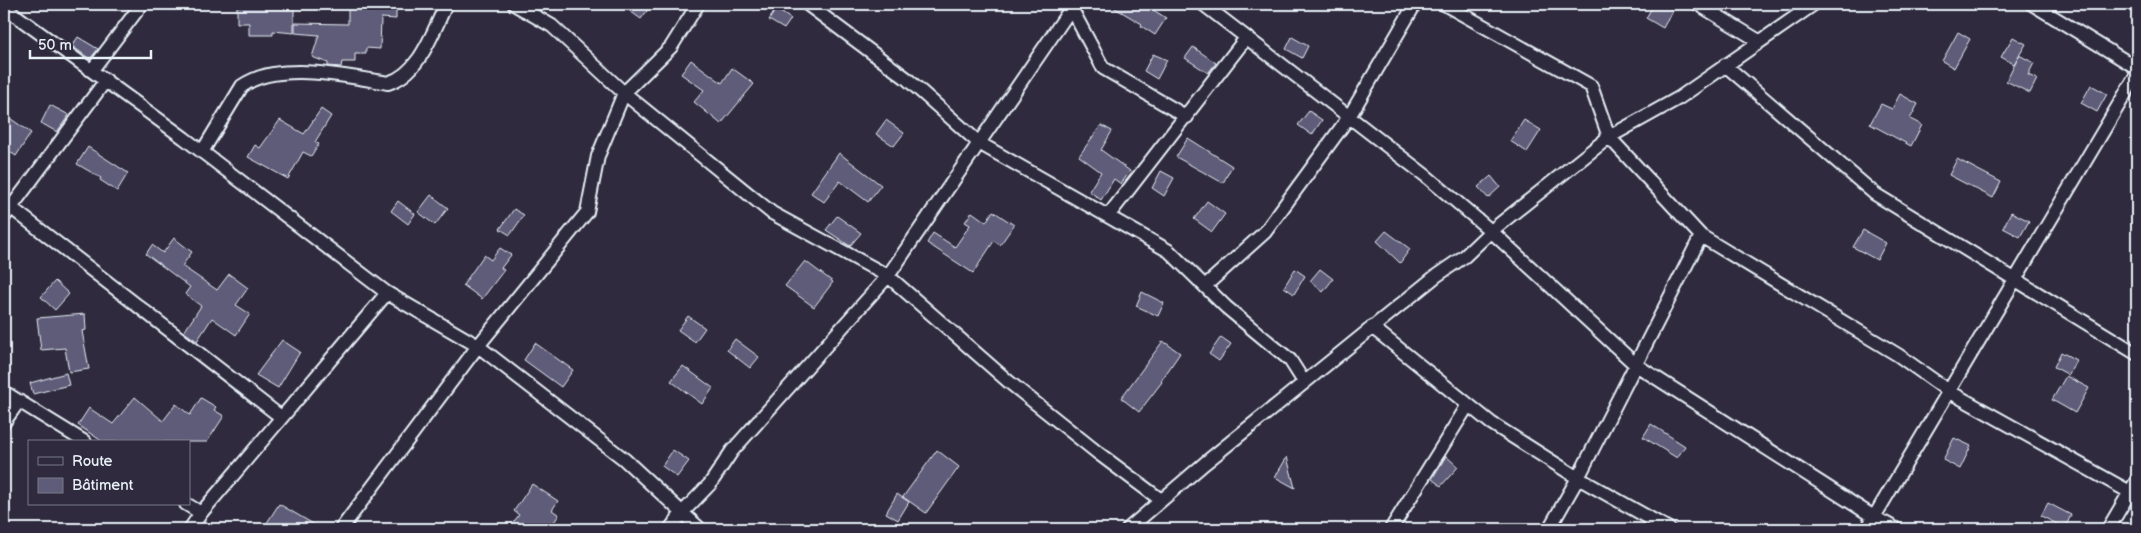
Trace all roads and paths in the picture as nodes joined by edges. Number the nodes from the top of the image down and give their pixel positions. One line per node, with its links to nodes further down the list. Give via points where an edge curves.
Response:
1 (142, 4): 18 (street)
2 (445, 4): 26 (street, via 422,53 410,71 399,80 388,83 319,72 275,74 252,79 242,86)
3 (698, 4): 21 (street, via 671,46)
4 (807, 4): 25 (street, via 906,78)
5 (1203, 4): 14 (street)
6 (1414, 4): 23 (street)
7 (1444, 4): 24 (street, via 1591,86)
8 (1698, 4): 15 (street)
9 (1814, 4): 15 (street)
10 (2032, 4): 17 (street)
11 (518, 5): 21 (street, via 552,26)
12 (1072, 5): 22 (street, via 1103,68); 25 (street)
13 (4, 7): 18 (street)
14 (1246, 38): 22 (street); 23 (street)
15 (1759, 41): 16 (street)
16 (1725, 65): 24 (street, via 1679,98); 32 (street, via 1875,194)
17 (2137, 68)
18 (92, 70): 20 (street)
19 (2137, 74): 32 (street)
20 (106, 80): 26 (street); 27 (street)
21 (624, 93): 31 (street, via 772,213); 36 (street, via 598,156 587,212)
22 (1187, 116): 28 (street)
23 (1349, 117): 29 (street); 33 (street, via 1265,232)
24 (1609, 137): 29 (street); 30 (street)
25 (979, 143): 28 (street); 31 (street)
26 (202, 152): 34 (street)
27 (6, 208): 44 (street)
28 (1108, 216): 33 (street, via 1169,251)
29 (1491, 231): 35 (street, via 1465,256); 38 (street)
30 (1701, 236): 38 (street); 41 (street, via 1898,354)
31 (888, 276): 50 (street, via 1009,382); 53 (street, via 732,451 710,484)
32 (2016, 280): 37 (street); 41 (street)
33 (1205, 286): 39 (street, via 1290,360)
34 (387, 293): 36 (street); 44 (street)
35 (1372, 327): 39 (street); 43 (street)
36 (478, 346): 53 (street, via 624,460); 56 (street)
37 (2137, 354)
38 (1636, 365): 47 (street); 54 (street)
39 (1304, 382): 50 (street)
40 (4, 392): 42 (street)
41 (1950, 392): 49 (street); 54 (street)
42 (19, 401): 45 (street); 46 (street)
43 (1468, 405): 47 (street); 60 (street)
44 (281, 417): 52 (street)
45 (4, 422)
46 (82, 440)
47 (1578, 478): 61 (street); 62 (street)
48 (2137, 480): 49 (street)
49 (2134, 494): 65 (street)
50 (1161, 500): 59 (street)
51 (189, 506): 52 (street)
52 (201, 513): 55 (street)
53 (682, 513): 57 (street); 58 (street)
54 (1874, 517): 63 (street); 64 (street)
55 (190, 529)
56 (341, 529)
57 (670, 529)
58 (700, 529)
59 (1128, 529)
60 (1391, 529)
61 (1549, 529)
62 (1669, 529)
63 (1866, 529)
64 (1896, 529)
65 (2108, 529)

